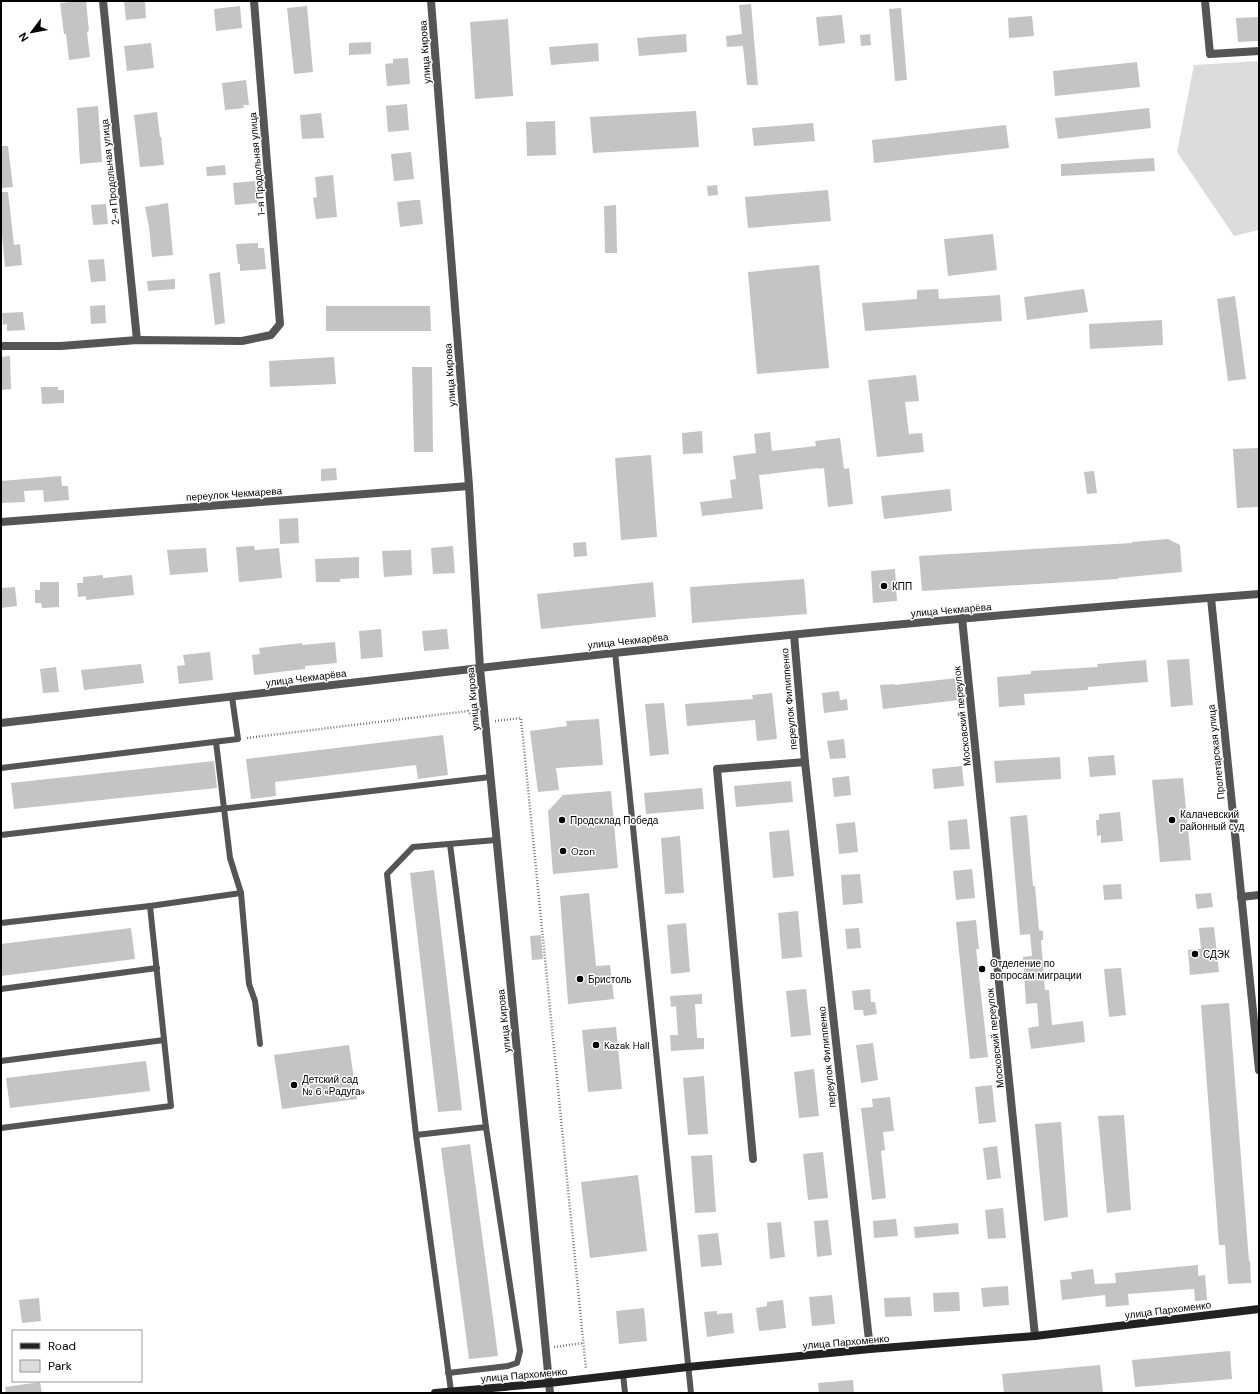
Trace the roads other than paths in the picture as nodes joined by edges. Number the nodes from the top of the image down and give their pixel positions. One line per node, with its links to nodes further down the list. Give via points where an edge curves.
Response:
1 (104, 1): 6 (street, 2-я Продольная улица)
2 (254, 1): 6 (street, 1-я Продольная улица, via 280,324 271,335 242,341)
3 (431, 1): 8 (street, улица Кирова)
4 (1205, 1): 5 (street, via 1210,54)
5 (1259, 51)
6 (137, 340): 7 (street, via 61,346)
7 (1, 346)
8 (469, 486): 9 (street, переулок Чекмарева); 15 (street, улица Кирова)
9 (1, 522)
10 (1259, 594): 11 (street, улица Чекмарёва)
11 (1211, 598): 12 (street, улица Чекмарёва); 28 (street, Пролетарская улица)
12 (962, 618): 13 (street, улица Чекмарёва); 42 (street, Московский переулок)
13 (794, 635): 14 (street, улица Чекмарёва); 19 (street, переулок Филиппенко)
14 (615, 652): 15 (street, улица Чекмарёва); 44 (lane)
15 (480, 668): 16 (street, улица Чекмарёва); 21 (street, улица Кирова)
16 (232, 697): 17 (street, улица Чекмарёва); 18 (lane, via 238,739)
17 (1, 723)
18 (216, 742): 20 (lane); 22 (lane)
19 (805, 762): 40 (street, переулок Филиппенко, via 717,769); 43 (street, переулок Филиппенко)
20 (1, 768)
21 (490, 777): 22 (lane); 24 (street, улица Кирова)
22 (224, 808): 23 (lane); 26 (lane, via 230,858)
23 (1, 835)
24 (496, 840): 25 (lane); 47 (street, улица Кирова)
25 (450, 844): 37 (lane); 39 (lane, via 413,847 387,874)
26 (241, 893): 29 (lane); 34 (lane, via 249,984 255,1001)
27 (1259, 895): 28 (street)
28 (1241, 897): 36 (street, Пролетарская улица)
29 (150, 906): 30 (lane); 31 (lane)
30 (1, 924)
31 (157, 968): 32 (lane); 33 (lane)
32 (1, 989)
33 (164, 1040): 35 (lane); 38 (lane, via 171,1106)
34 (260, 1044)
35 (1, 1062)
36 (1259, 1070)
37 (486, 1126): 39 (lane); 45 (lane, via 520,1351 517,1363 508,1366)
38 (1, 1128)
39 (416, 1135): 45 (lane)
40 (753, 1159)
41 (1259, 1309): 42 (main road, улица Пархоменко)
42 (1035, 1336): 43 (main road, улица Пархоменко)
43 (870, 1349): 44 (main road, улица Пархоменко)
44 (688, 1367): 46 (main road, улица Пархоменко); 52 (lane)
45 (448, 1373): 48 (lane)
46 (623, 1374): 47 (main road, улица Пархоменко); 51 (lane)
47 (549, 1384): 48 (main road, улица Пархоменко); 50 (street, улица Кирова)
48 (450, 1392): 49 (main road, улица Пархоменко)
49 (435, 1393)
50 (550, 1393)
51 (625, 1393)
52 (690, 1393)

